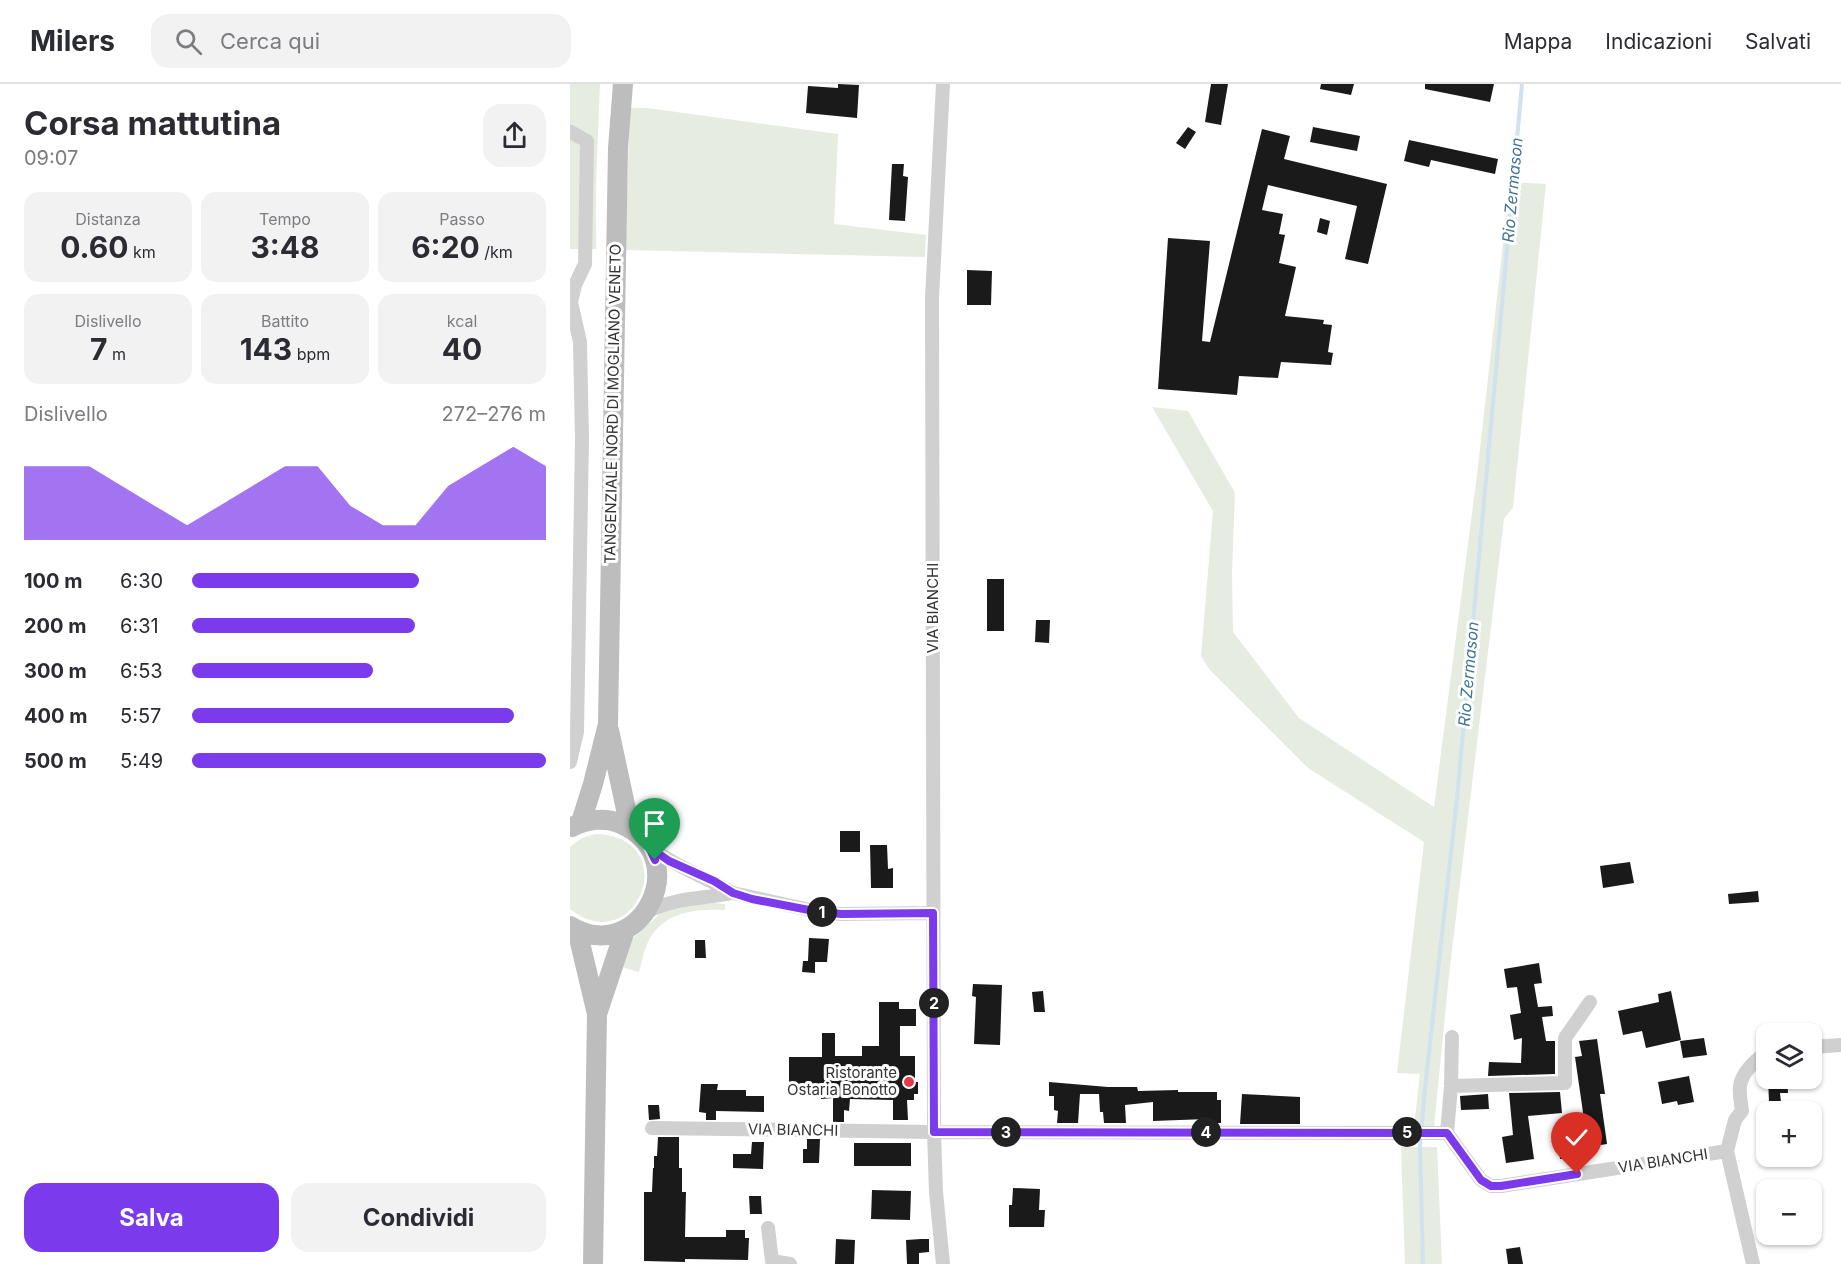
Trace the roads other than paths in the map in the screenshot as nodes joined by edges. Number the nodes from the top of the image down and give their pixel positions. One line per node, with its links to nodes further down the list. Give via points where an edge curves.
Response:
1 (623, 84): 4 (main road, TANGENZIALE NORD DI MOGLIANO VENETO, via 618,148)
2 (944, 84): 11 (street, VIA BIANCHI, via 932,298)
3 (571, 132): 5 (street, via 587,141 587,238 585,264 571,302 580,342 582,439 577,732)
4 (608, 724): 6 (main road, via 593,784); 7 (main road)
5 (570, 762)
6 (576, 825): 7 (main road, via 600,819)
7 (630, 828): 8 (main road)
8 (649, 847): 9 (street); 10 (main road, via 657,880)
9 (733, 893): 10 (street, via 681,899); 11 (street, via 841,914)
10 (646, 912): 13 (main road)
11 (933, 913): 22 (street, VIA BIANCHI)
12 (573, 928): 13 (main road, via 601,935); 15 (main road)
13 (625, 930): 15 (main road)
14 (1590, 1002): 20 (street, via 1565,1038 1565,1083)
15 (597, 1014): 26 (main road)
16 (1452, 1037): 20 (street)
17 (1841, 1045): 18 (street)
18 (1822, 1046)
19 (1756, 1061): 24 (street, via 1739,1085 1742,1111 1735,1120)
20 (1451, 1086): 23 (street)
21 (652, 1128): 22 (street, VIA BIANCHI)
22 (934, 1132): 23 (street, VIA BIANCHI); 28 (street, VIA BIANCHI)
23 (1441, 1133): 24 (street, VIA BIANCHI, via 1481,1180 1491,1186)
24 (1727, 1151): 29 (street, VIA BIANCHI)
25 (768, 1228): 27 (street, via 772,1260)
26 (593, 1264)
27 (790, 1264)
28 (944, 1264)
29 (1753, 1264)

